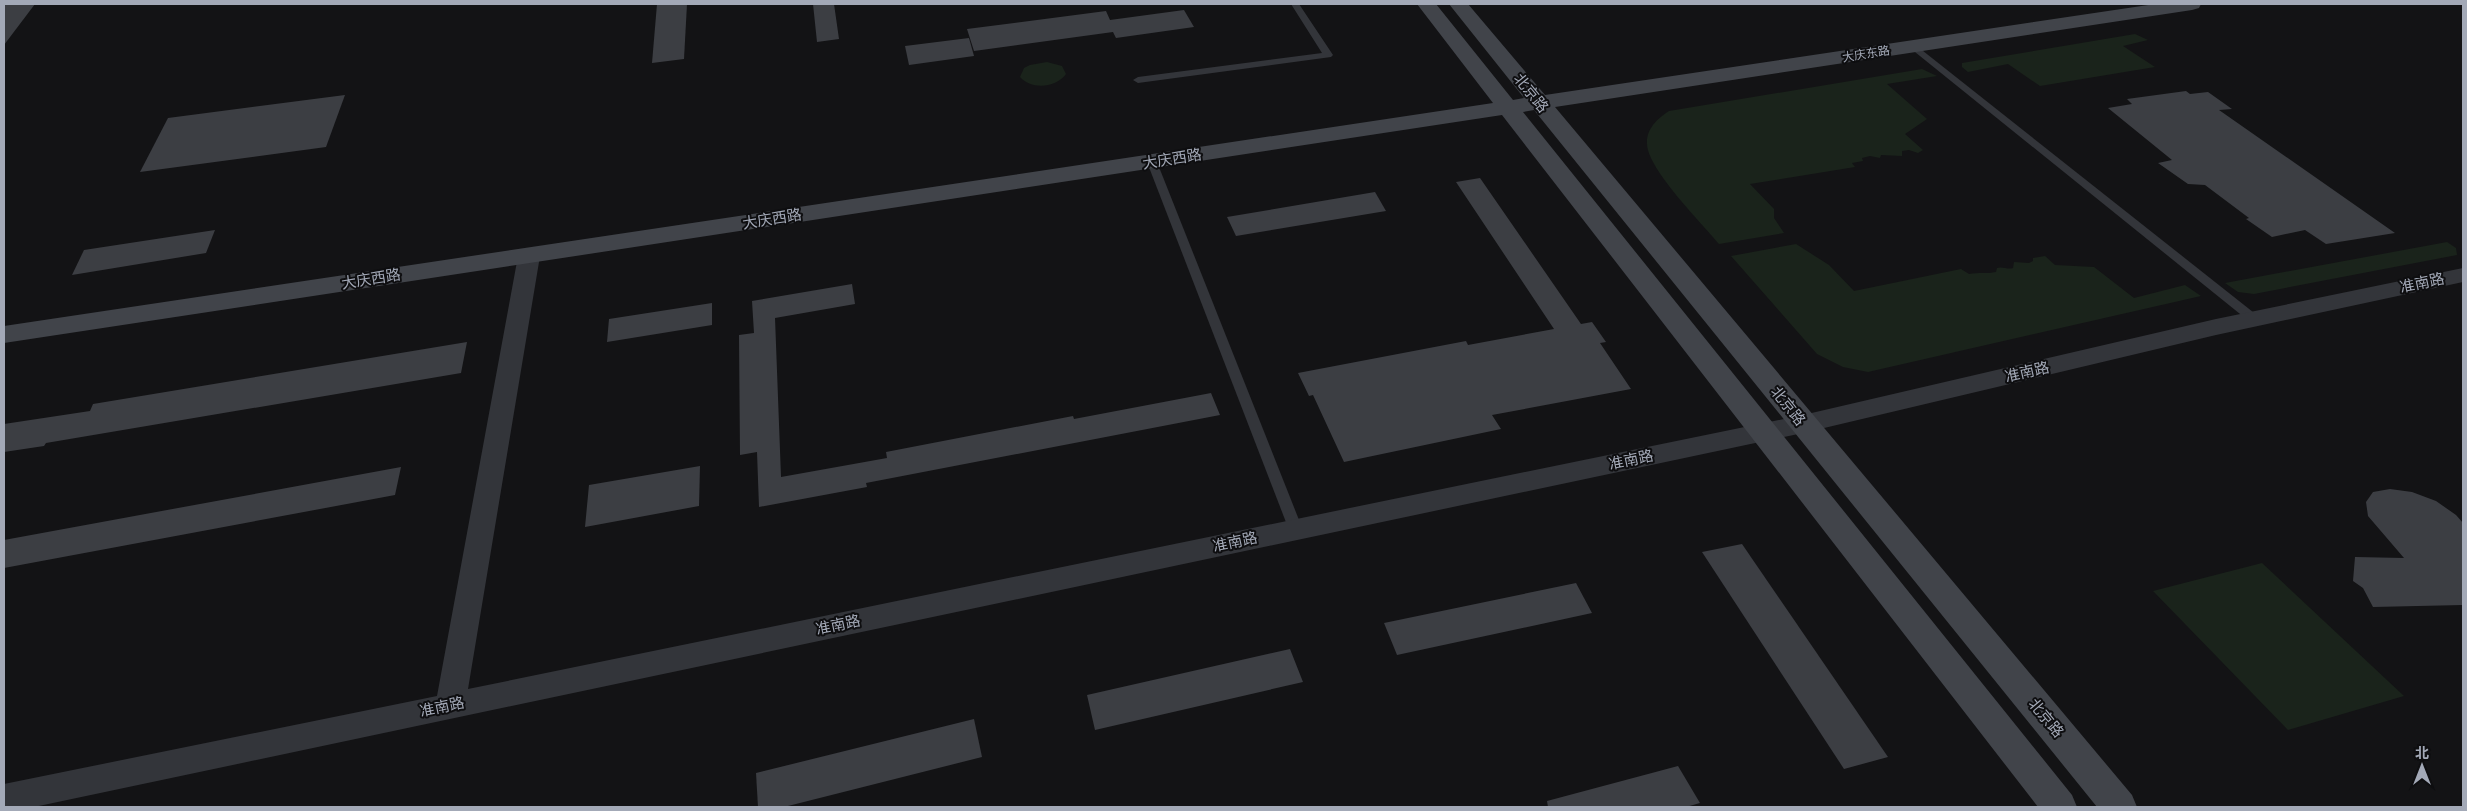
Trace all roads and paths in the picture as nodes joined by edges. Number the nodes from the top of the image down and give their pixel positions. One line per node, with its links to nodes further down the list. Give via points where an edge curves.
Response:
1 (1295, 4): 6 (lane, via 1328,54)
2 (1426, 4): 8 (main road, 北京路)
3 (1458, 4): 7 (main road, 北京路)
4 (2192, 4): 5 (main road, 大庆东路)
5 (1913, 46): 7 (main road, 大庆东路); 12 (lane)
6 (1138, 80)
7 (1540, 104): 8 (main road, 大庆西路); 14 (main road, 北京路)
8 (1508, 108): 9 (main road, 大庆西路); 15 (main road, 北京路)
9 (1152, 162): 10 (main road, 大庆西路); 16 (lane)
10 (529, 256): 13 (main road, 大庆西路); 17 (street)
11 (2463, 275): 12 (street, 准南路)
12 (2254, 319): 14 (street, 准南路)
13 (4, 335)
14 (1803, 424): 15 (street, 准南路); 20 (main road, 北京路)
15 (1764, 432): 16 (street, 准南路); 19 (main road, 北京路)
16 (1296, 530): 17 (street, 准南路)
17 (450, 706): 18 (street, 准南路)
18 (4, 798)
19 (2059, 807)
20 (2119, 807)

